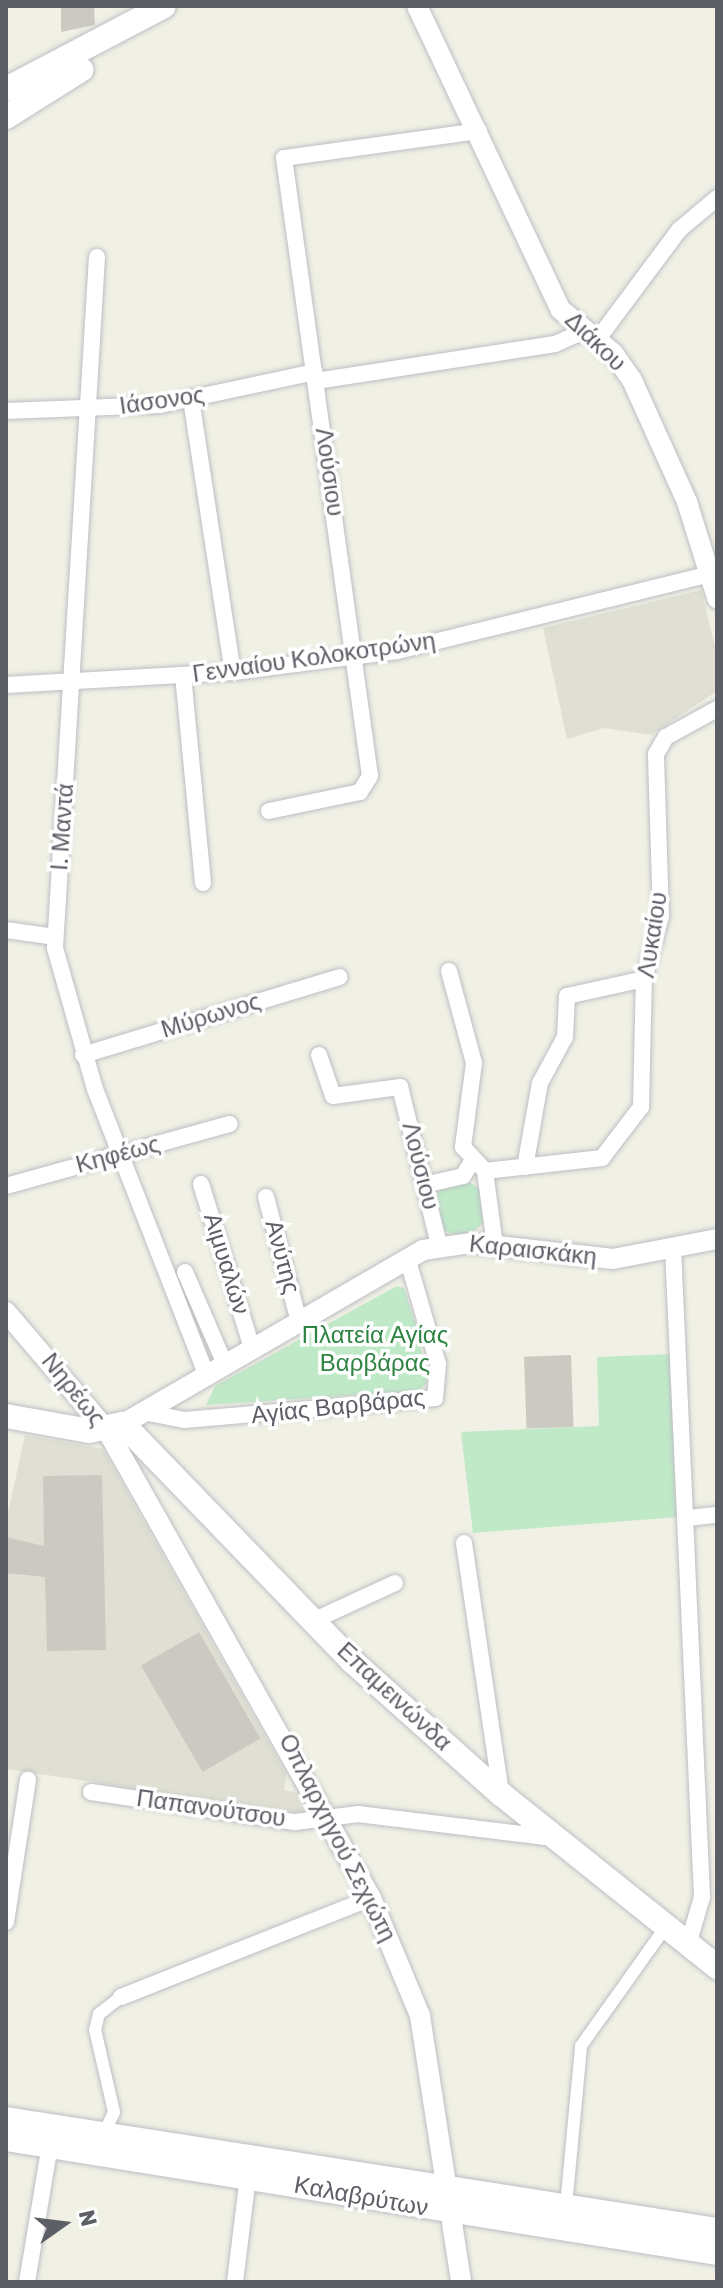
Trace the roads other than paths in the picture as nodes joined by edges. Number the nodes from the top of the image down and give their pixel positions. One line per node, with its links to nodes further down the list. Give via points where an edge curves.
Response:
1 (164, 6): 3 (main road)
2 (417, 6): 6 (street, Διάκου)
3 (138, 23): 4 (main road); 5 (main road, via 102,56)
4 (6, 89)
5 (6, 117)
6 (479, 131): 9 (street, Διάκου, via 561,310); 10 (street, Λούσιου, via 284,158)
7 (717, 198): 9 (street, via 679,230)
8 (97, 257): 12 (street, Ι. Μαντά)
9 (590, 336): 10 (street, Ιάσονος); 14 (street, Διάκου, via 632,380)
10 (316, 376): 11 (street, Ιάσονος); 16 (street, Λούσιου)
11 (191, 399): 12 (street, Ιάσονος); 17 (street)
12 (90, 410): 13 (street, Ιάσονος); 19 (street, Ι. Μαντά)
13 (6, 411)
14 (711, 574): 15 (street, Διάκου); 16 (street, Γενναίου Κολοκοτρώνη)
15 (717, 598)
16 (356, 657): 17 (street, Γενναίου Κολοκοτρώνη); 22 (street, Λούσιου, via 368,787)
17 (233, 672): 18 (street, Γενναίου Κολοκοτρώνη)
18 (183, 675): 19 (street, Γενναίου Κολοκοτρώνη); 23 (street)
19 (73, 683): 20 (street, Γενναίου Κολοκοτρώνη); 25 (street, Ι. Μαντά)
20 (6, 685)
21 (717, 709): 28 (street, Λυκαίου, via 657,749 661,916)
22 (269, 811)
23 (203, 883)
24 (6, 930): 25 (street)
25 (55, 937): 29 (street, Ι. Μαντά)
26 (449, 971): 33 (street, via 474,1063 463,1147)
27 (339, 977): 29 (street, Μύρωνος)
28 (644, 979): 34 (street, via 567,996 565,1037 540,1083); 34 (street, Λυκαίου, via 641,1107 602,1158)
29 (83, 1055): 32 (street, Ι. Μαντά)
30 (319, 1055): 36 (street, Λούσιου, via 333,1096 400,1087)
31 (230, 1124): 32 (street, Κηφέως)
32 (121, 1155): 37 (street, Κηφέως); 49 (street, Ι. Μαντά)
33 (478, 1167): 34 (street, Λυκαίου); 36 (street); 41 (street)
34 (525, 1167)
35 (201, 1184): 47 (street, Αιμυαλών)
36 (424, 1185): 40 (street, Λούσιου)
37 (6, 1186)
38 (266, 1197): 46 (street, Ανύτης)
39 (717, 1239): 42 (street, Καραισκάκη)
40 (439, 1245): 41 (street, Καραισκάκη); 43 (street, Καραισκάκη)
41 (495, 1246): 42 (street, Καραισκάκη, via 599,1259)
42 (673, 1248): 53 (street)
43 (407, 1257): 46 (street, Καραισκάκη); 51 (street, Αγίας Βαρβάρας, via 438,1364 435,1398)
44 (185, 1272): 48 (street)
45 (6, 1312): 51 (street, Νηρέως)
46 (298, 1318): 47 (street, Καραισκάκη)
47 (251, 1345): 48 (street, Καραισκάκη)
48 (223, 1360): 49 (street, Καραισκάκη)
49 (205, 1371): 51 (street, Καραισκάκη)
50 (6, 1416): 51 (main road)
51 (125, 1423): 56 (main road, Επαμεινώνδα); 60 (street, Οπλαρχηγού Σεχιώτη)
52 (717, 1515): 53 (street)
53 (687, 1518): 62 (street)
54 (464, 1543): 59 (street)
55 (395, 1583): 56 (street)
56 (315, 1620): 59 (main road, Επαμεινώνδα)
57 (28, 1780): 64 (street)
58 (91, 1792): 60 (street, Παπανούτσου, via 295,1822)
59 (501, 1794): 61 (main road, Επαμεινώνδα)
60 (330, 1817): 61 (street, Παπανούτσου, via 358,1814); 63 (street, Οπλαρχηγού Σεχιώτη)
61 (555, 1839): 65 (main road, Επαμεινώνδα)
62 (710, 1897): 66 (street)
63 (371, 1898): 68 (street); 74 (street, Οπλαρχηγού Σεχιώτη, via 420,2016)
64 (6, 1922)
65 (665, 1928): 66 (main road, Επαμεινώνδα); 75 (street, via 581,2046)
66 (688, 1945): 67 (main road, Επαμεινώνδα)
67 (717, 1967)
68 (121, 1997): 71 (street, via 99,2014 95,2030 114,2112)
69 (6, 2119): 70 (main road, Καλαβρύτων)
70 (51, 2135): 71 (main road, Καλαβρύτων); 72 (main road, Καλαβρύτων); 73 (main road, Καλαβρύτων); 78 (street)
71 (103, 2135): 73 (main road, Καλαβρύτων)
72 (6, 2139)
73 (249, 2168): 74 (main road, Καλαβρύτων); 79 (street)
74 (450, 2201): 75 (main road, Καλαβρύτων); 77 (main road, Καλαβρύτων); 80 (street, Οπλαρχηγού Σεχιώτη)
75 (566, 2206): 76 (main road, Καλαβρύτων)
76 (717, 2230)
77 (717, 2253)
78 (27, 2282)
79 (235, 2282)
80 (461, 2282)

